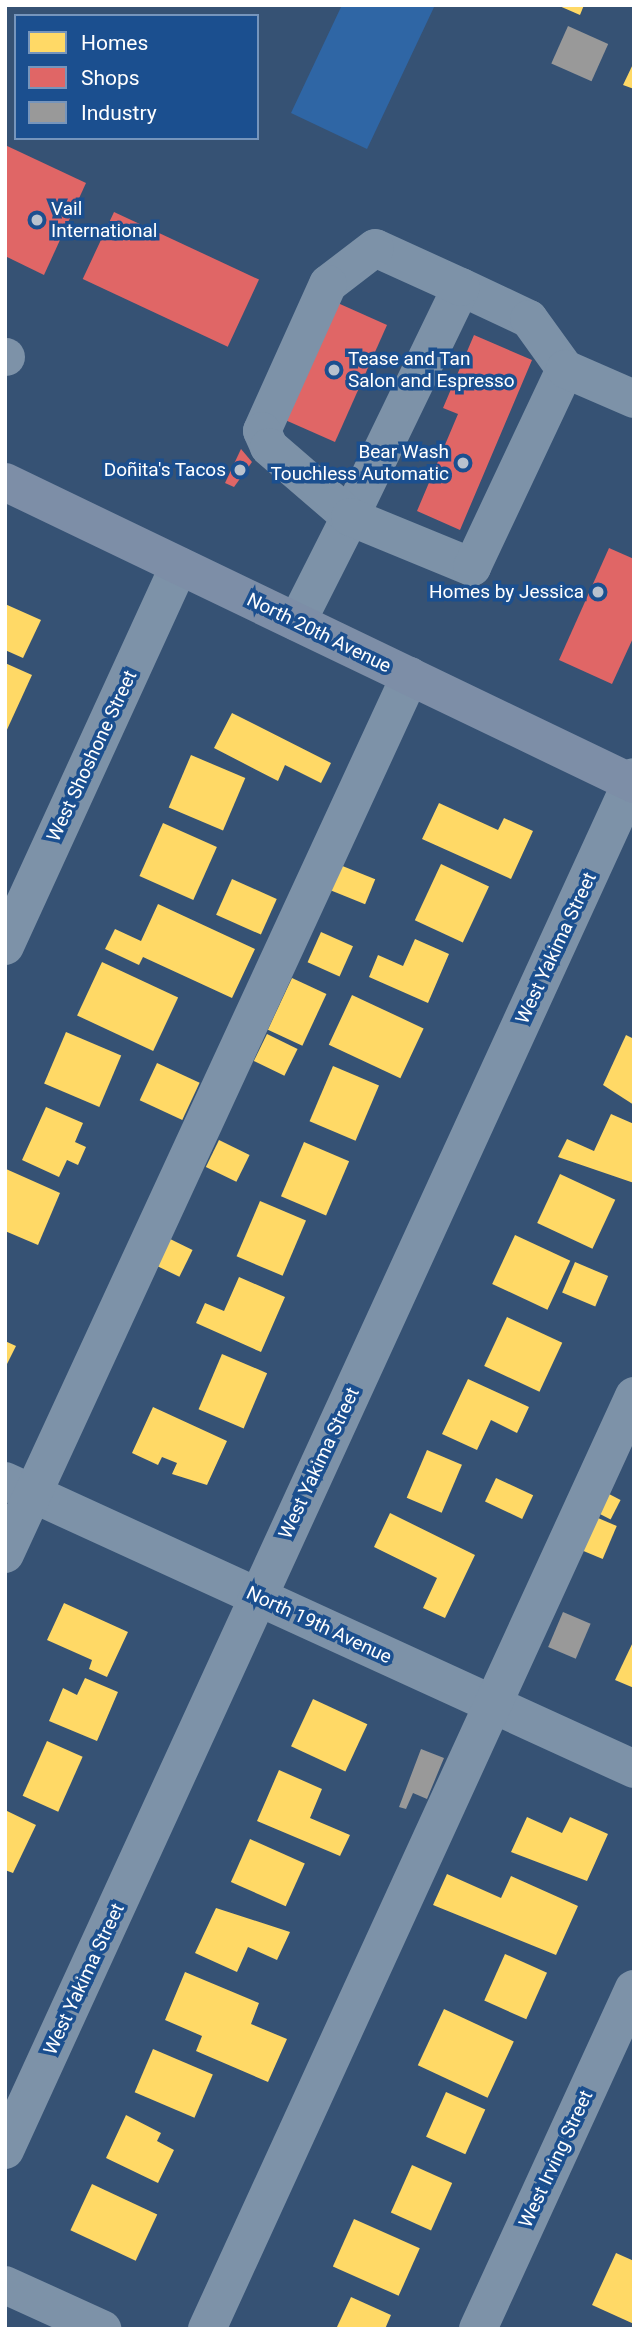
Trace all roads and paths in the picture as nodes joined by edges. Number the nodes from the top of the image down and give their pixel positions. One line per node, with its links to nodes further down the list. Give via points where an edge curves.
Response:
1 (461, 287): 2 (street, via 529,319); 5 (street); 5 (street, via 375,248 328,284 262,431 269,447)
2 (565, 369): 3 (street); 5 (street, via 472,567)
3 (634, 399)
4 (5, 482): 6 (main road, North 20th Avenue)
5 (350, 517): 7 (street)
6 (180, 566): 7 (main road, North 20th Avenue); 10 (street, West Shoshone Street)
7 (297, 622): 8 (main road, North 20th Avenue)
8 (410, 676): 9 (main road, North 20th Avenue); 12 (street)
9 (633, 781): 14 (street, West Yakima Street)
10 (5, 946)
11 (634, 1396): 15 (street)
12 (19, 1487): 13 (street); 14 (street, North 19th Avenue)
13 (5, 1554)
14 (259, 1597): 15 (street, North 19th Avenue); 18 (street, West Yakima Street)
15 (494, 1705): 16 (street, North 19th Avenue); 21 (street)
16 (634, 1769)
17 (634, 1989): 22 (street, West Irving Street)
18 (5, 2150)
19 (5, 2285): 20 (street)
20 (102, 2329)
21 (207, 2329)
22 (478, 2329)

